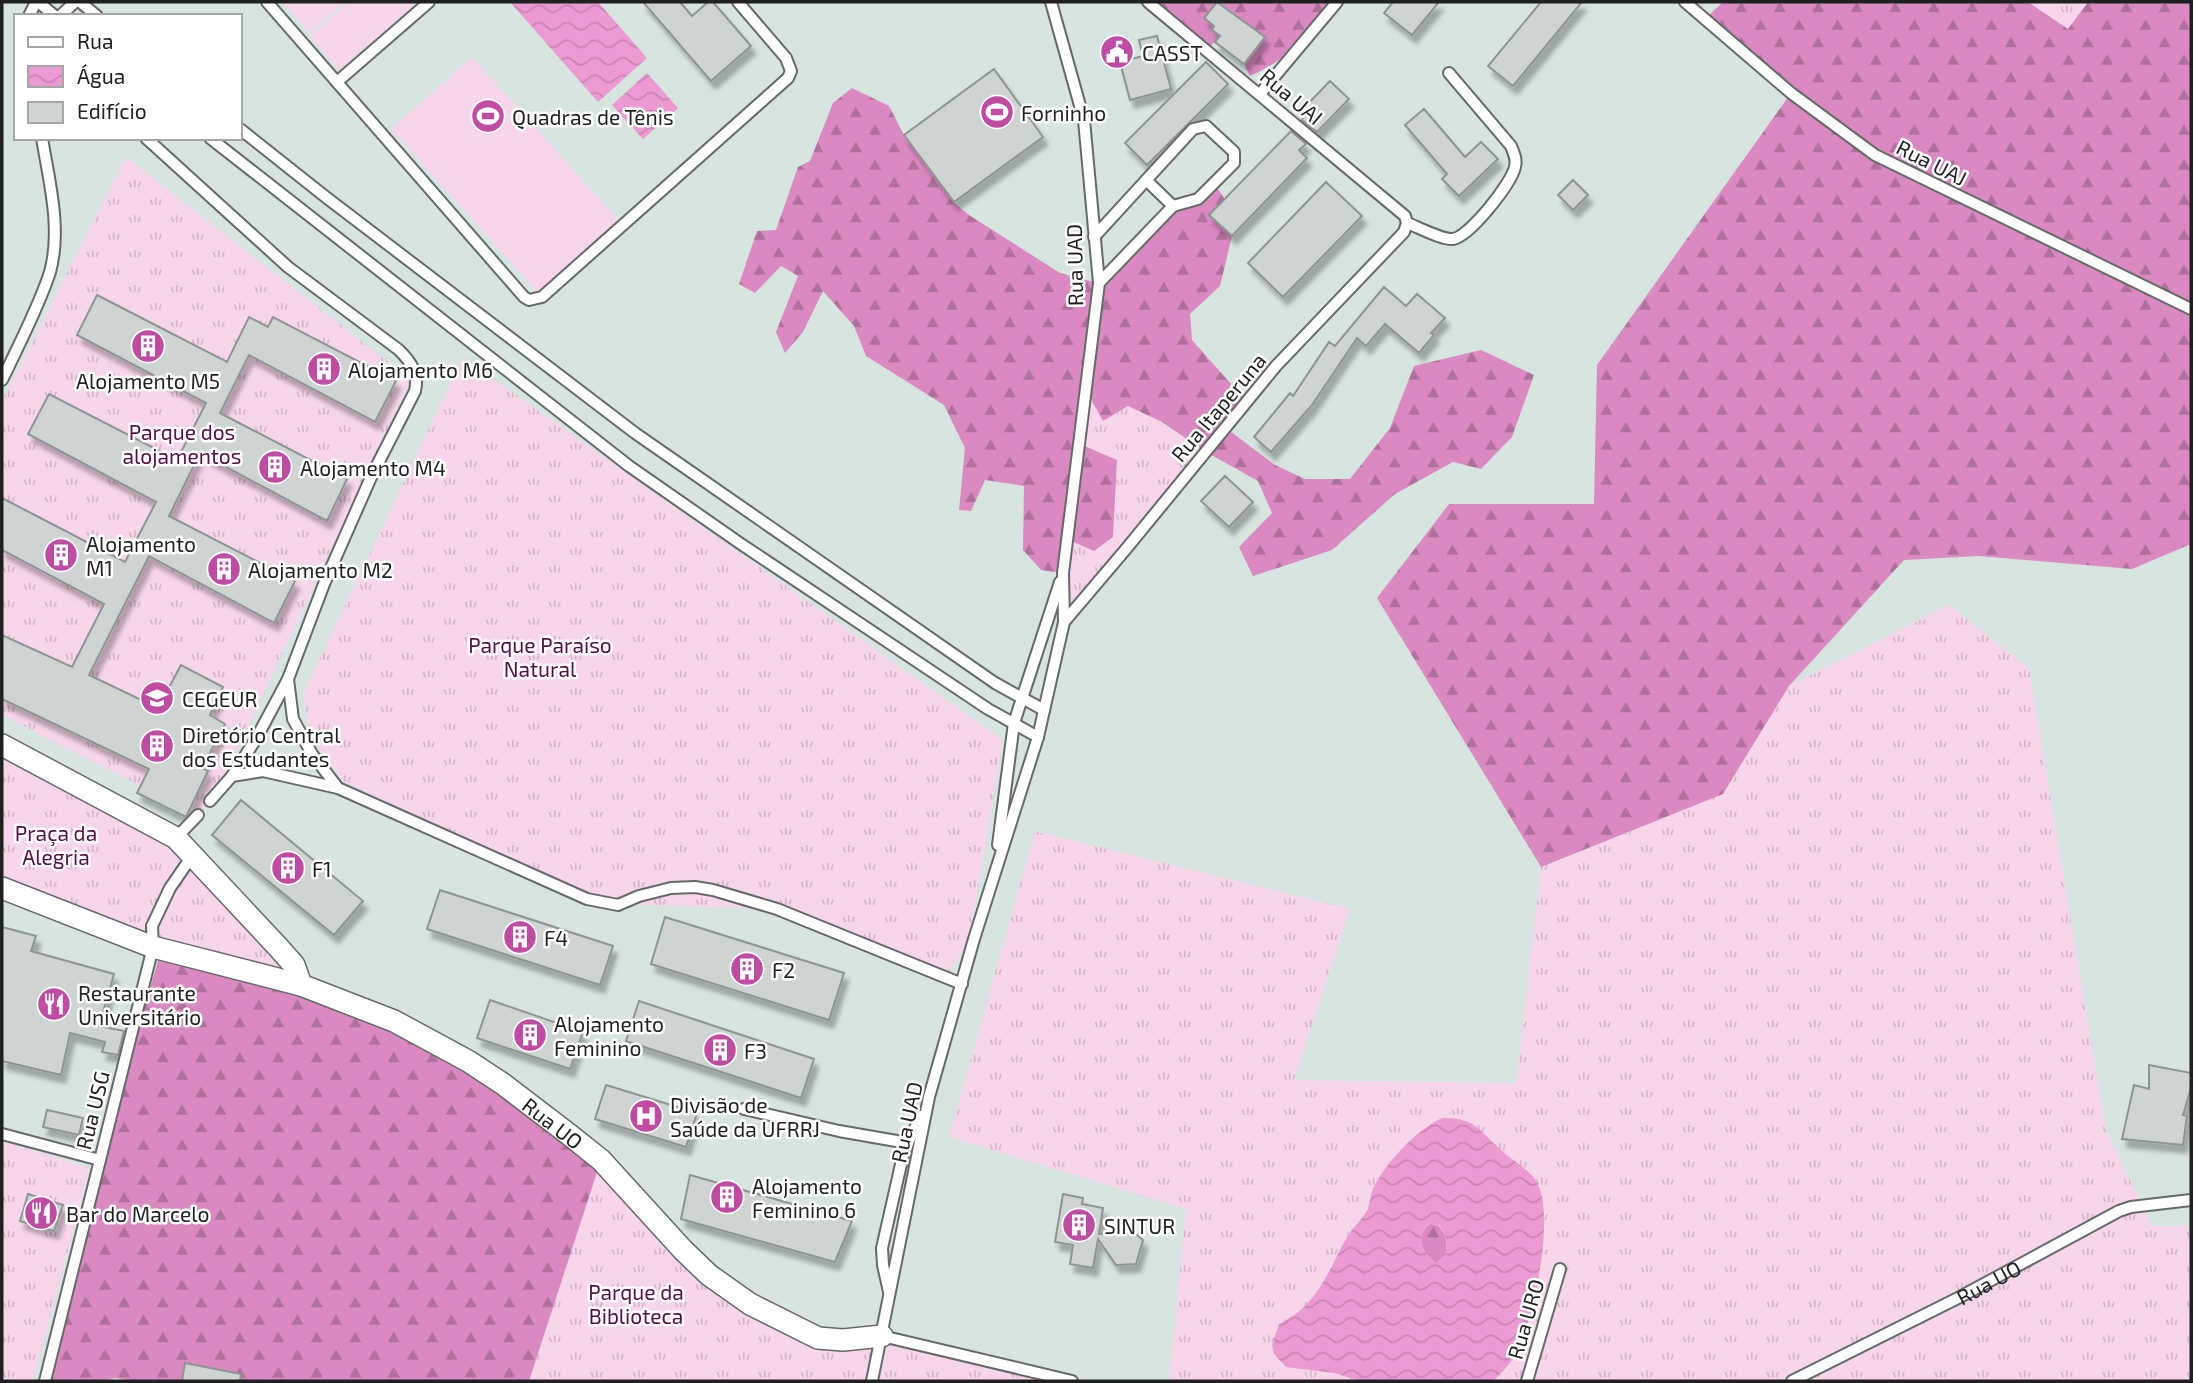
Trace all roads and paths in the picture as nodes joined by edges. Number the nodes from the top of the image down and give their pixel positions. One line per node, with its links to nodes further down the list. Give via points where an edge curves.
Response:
1 (37, 2): 10 (lane)
2 (77, 2): 11 (lane); 12 (lane)
3 (267, 2): 14 (lane)
4 (429, 2): 14 (lane)
5 (738, 2): 14 (lane, via 786,58 791,71 788,78 535,300 524,297)
6 (1051, 2): 23 (lane, Rua UAD, via 1084,120)
7 (1148, 2): 15 (lane, Rua UAI)
8 (1337, 2): 15 (lane)
9 (1685, 2): 25 (lane, Rua UAJ, via 1791,93 1875,155)
10 (55, 14)
11 (61, 14)
12 (94, 14)
13 (1450, 73): 22 (lane, via 1511,146 1514,170 1466,234 1449,239)
14 (337, 82)
15 (1260, 94): 22 (lane, Rua UAI, via 1405,216)
16 (242, 131): 30 (lane, via 635,433)
17 (42, 140): 26 (lane, via 53,206 50,271)
18 (148, 140): 29 (lane, via 288,267 399,350 415,370 415,391 361,499)
19 (213, 140): 32 (lane, via 629,466)
20 (1146, 180): 21 (lane); 21 (lane, via 1199,126 1206,126 1234,152 1234,163 1203,196); 23 (lane)
21 (1173, 206): 24 (lane)
22 (1407, 223): 28 (lane, Rua Itaperuna, via 1404,232 1276,366)
23 (1094, 236): 24 (lane, Rua UAD)
24 (1099, 284): 27 (lane, Rua UAD)
25 (2191, 309)
26 (2, 380)
27 (1063, 573): 28 (lane, Rua UAD); 30 (lane, Rua UAD)
28 (1064, 622): 31 (lane, Rua UAD)
29 (288, 679): 35 (lane); 36 (lane, via 293,719)
30 (1022, 698): 31 (lane); 32 (lane, Rua UAD)
31 (1044, 710): 33 (lane, Rua UAD)
32 (1014, 723): 33 (lane); 41 (lane, Rua UAD)
33 (1038, 737): 41 (lane, Rua UAD)
34 (2, 745): 39 (street)
35 (232, 776): 36 (lane, via 263,771); 37 (lane)
36 (338, 788): 44 (lane, via 587,899 618,905 671,888 713,890 777,909)
37 (210, 801)
38 (198, 815): 39 (lane)
39 (176, 838): 40 (street)
40 (191, 856): 43 (lane, Rua USG, via 152,926); 45 (street, via 294,965)
41 (994, 875): 44 (lane, Rua UAD)
42 (2, 888): 43 (street, Rua UO)
43 (153, 947): 45 (street, Rua UO); 50 (lane, Rua USG)
44 (961, 984): 46 (lane, Rua UAD)
45 (301, 985): 54 (street, Rua UO, via 394,1021 503,1084 601,1160 709,1275 758,1309 818,1338)
46 (929, 1097): 49 (lane); 53 (lane, Rua UAD)
47 (744, 1109): 49 (lane)
48 (2, 1135): 50 (lane)
49 (908, 1143): 53 (lane, via 882,1248)
50 (100, 1160): 55 (lane, Rua USG)
51 (2191, 1200): 59 (lane, Rua UO, via 2119,1211)
52 (1560, 1269): 58 (lane, Rua URO)
53 (890, 1296): 54 (lane, Rua UAD)
54 (882, 1336): 56 (lane, Rua UAD); 57 (lane, Rua UO)
55 (45, 1381)
56 (872, 1381)
57 (1072, 1381)
58 (1527, 1381)
59 (1792, 1381)

